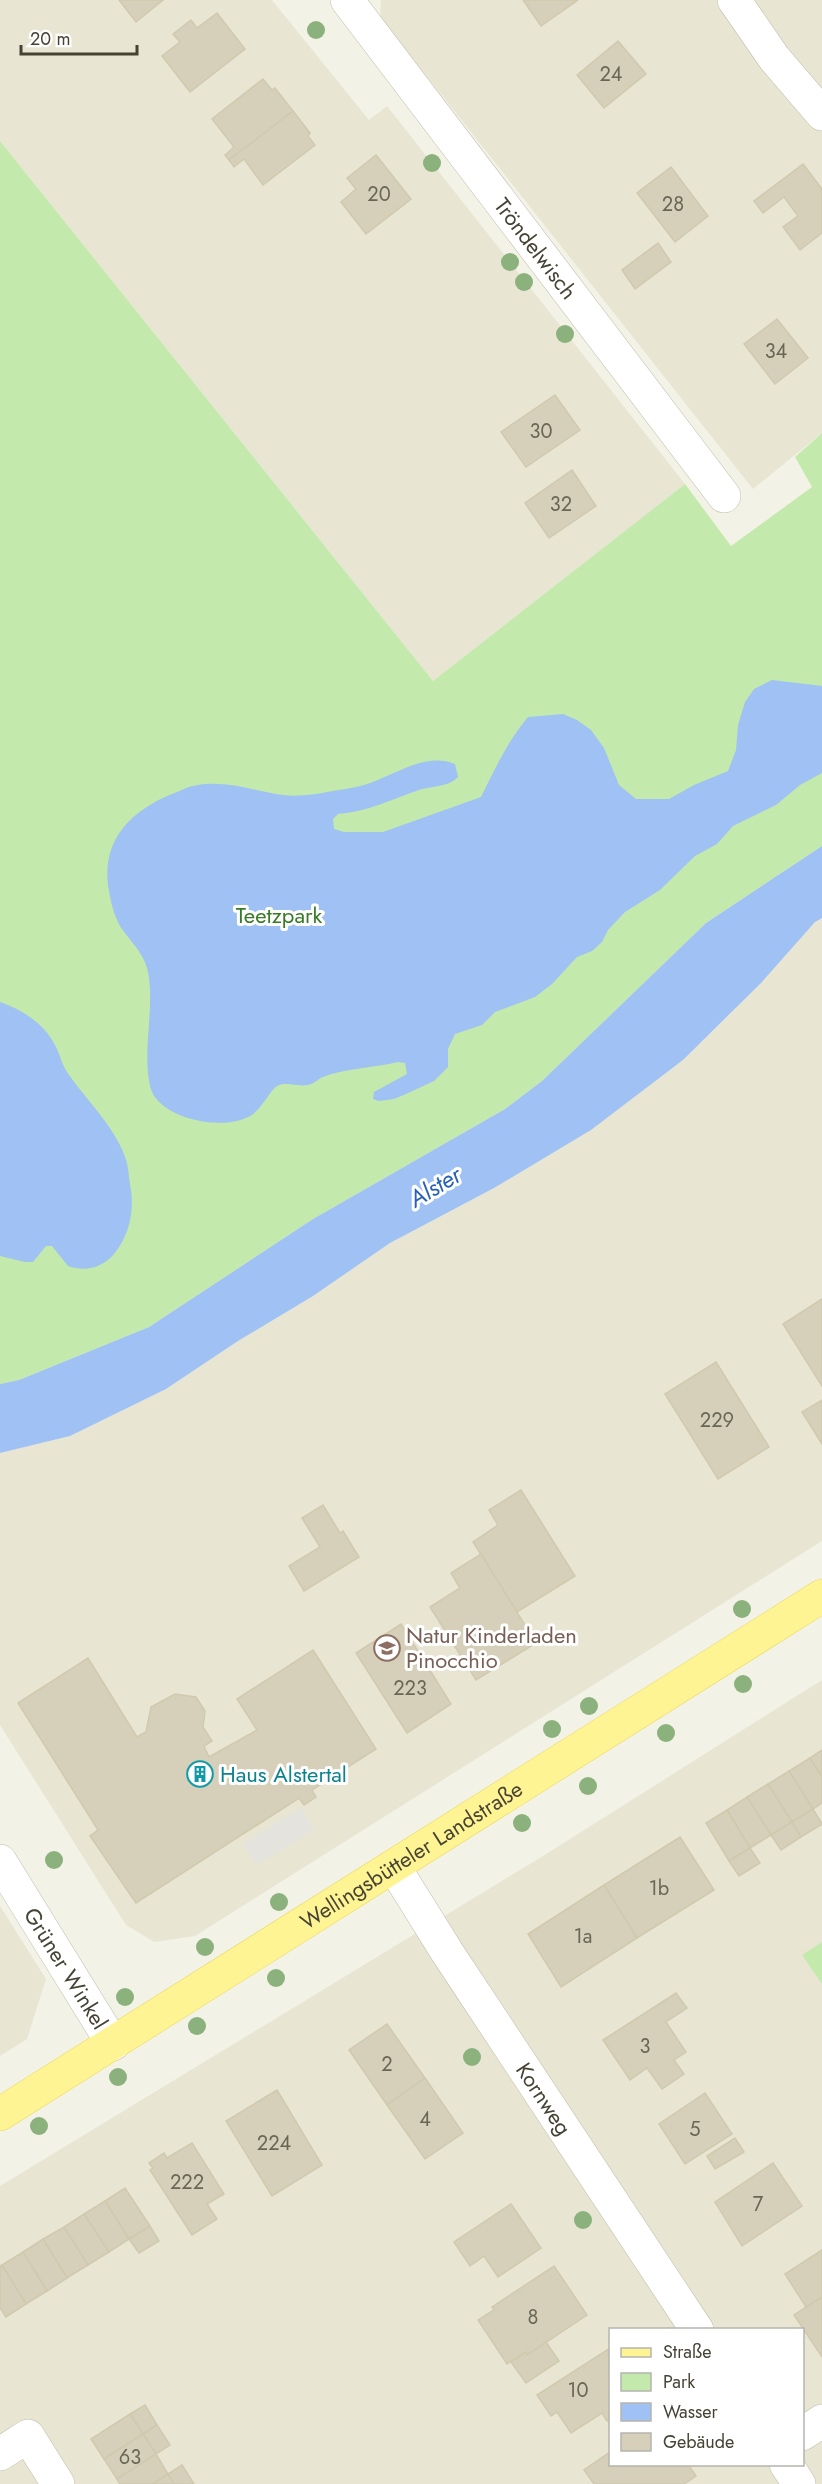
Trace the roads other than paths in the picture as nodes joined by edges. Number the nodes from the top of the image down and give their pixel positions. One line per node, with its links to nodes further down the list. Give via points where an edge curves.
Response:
1 (348, 0): 4 (street, Tröndelwisch)
2 (734, 0): 3 (street, via 774,58)
3 (822, 114)
4 (724, 496)
5 (822, 1596): 7 (main road, Wellingsbütteler Landstraße)
6 (0, 1861): 8 (street, Grüner Winkel)
7 (394, 1867): 8 (main road, Wellingsbütteler Landstraße); 10 (street, Kornweg)
8 (113, 2044): 9 (main road, Wellingsbütteler Landstraße)
9 (0, 2114)
10 (696, 2328)
11 (822, 2421): 12 (street)
12 (804, 2433)
13 (0, 2454): 16 (street, via 28,2436)
14 (787, 2466): 17 (street)
15 (822, 2472): 18 (street)
16 (58, 2484)
17 (799, 2484)
18 (804, 2484)

